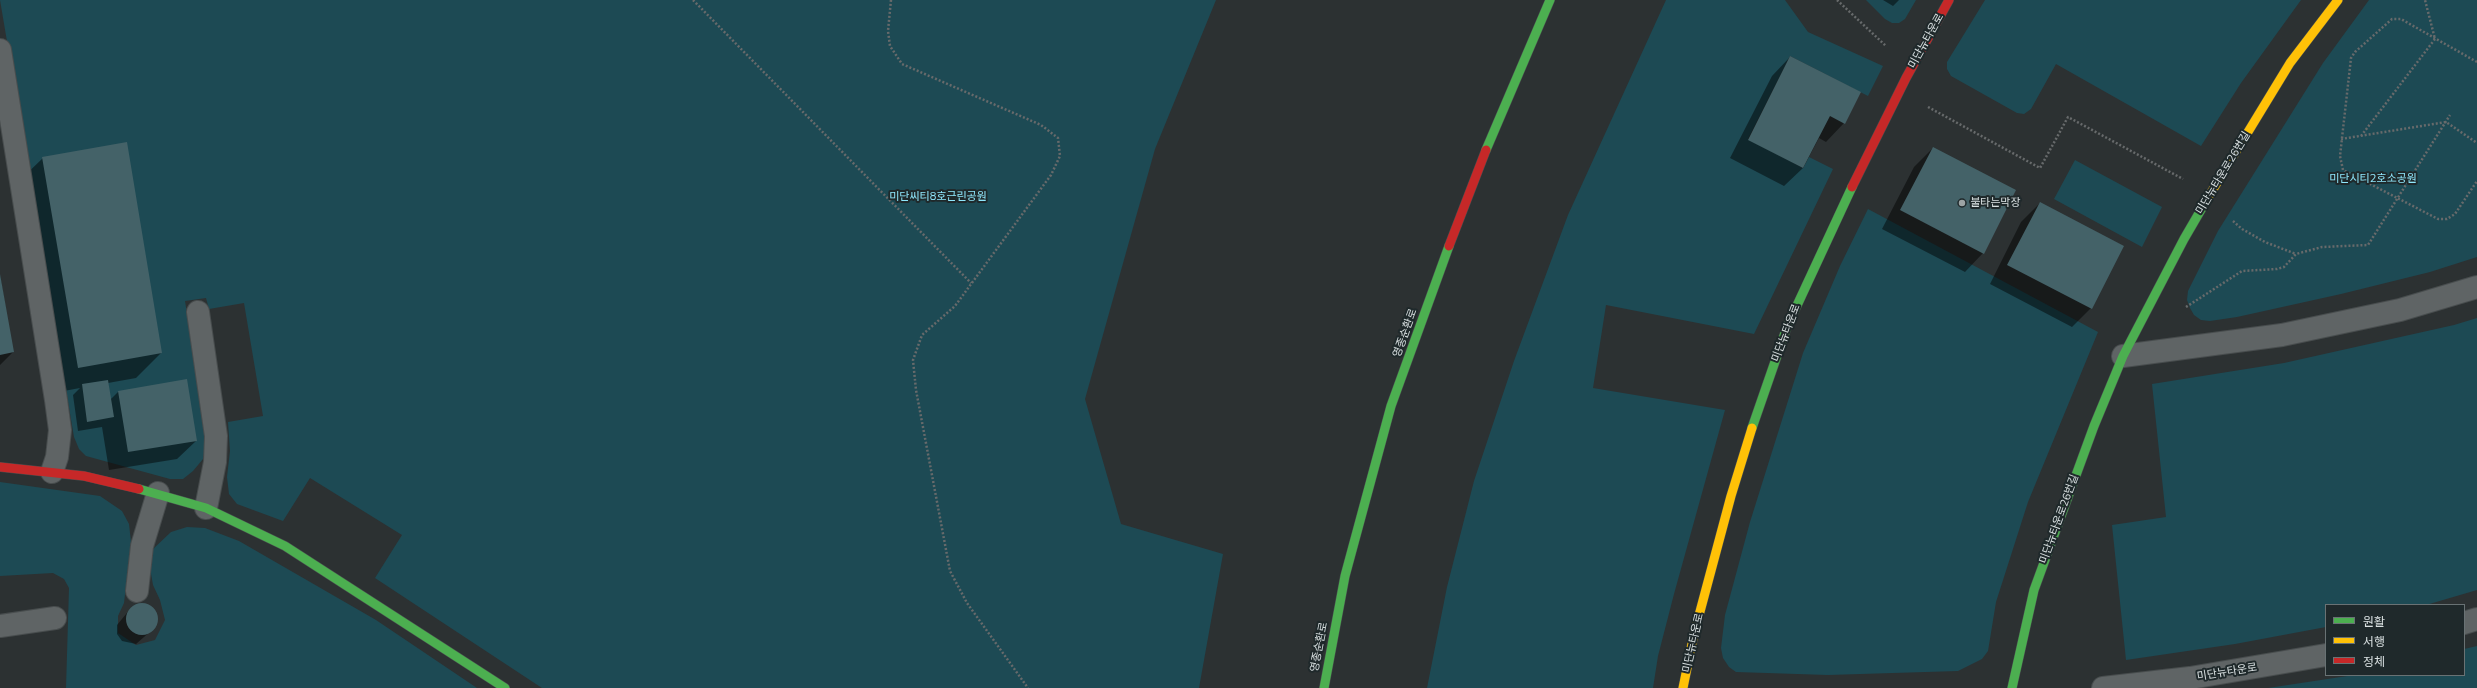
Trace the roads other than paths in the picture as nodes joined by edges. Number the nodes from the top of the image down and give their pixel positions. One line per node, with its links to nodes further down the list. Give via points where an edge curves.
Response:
1 (1550, 0): 20 (street, 영종순환로, via 1468,193 1391,406 1345,576)
2 (1949, 0): 21 (street, 미단뉴타운로, via 1906,78 1787,327 1731,496 1694,634)
3 (2338, 0): 8 (street, 미단뉴타운로26번길, via 2290,63 2246,134 2184,239)
4 (0, 50): 5 (street)
5 (5, 113): 10 (street, via 57,407 60,430 57,457)
6 (2477, 287): 8 (street, via 2400,310 2282,335)
7 (198, 312): 12 (street, via 216,436 215,462)
8 (2124, 356): 22 (street, 미단뉴타운로26번길, via 2094,426 2034,590)
9 (0, 467): 10 (street)
10 (52, 472): 11 (street, via 84,476)
11 (158, 493): 12 (street); 13 (street, via 142,546)
12 (206, 508): 19 (street, via 285,546)
13 (137, 591)
14 (55, 618): 17 (street)
15 (2477, 620): 16 (street)
16 (2465, 623)
17 (0, 626)
18 (2325, 656): 23 (street, 미단뉴타운로, via 2190,678)
19 (505, 688)
20 (1324, 688)
21 (1683, 688)
22 (2012, 688)
23 (2103, 688)

